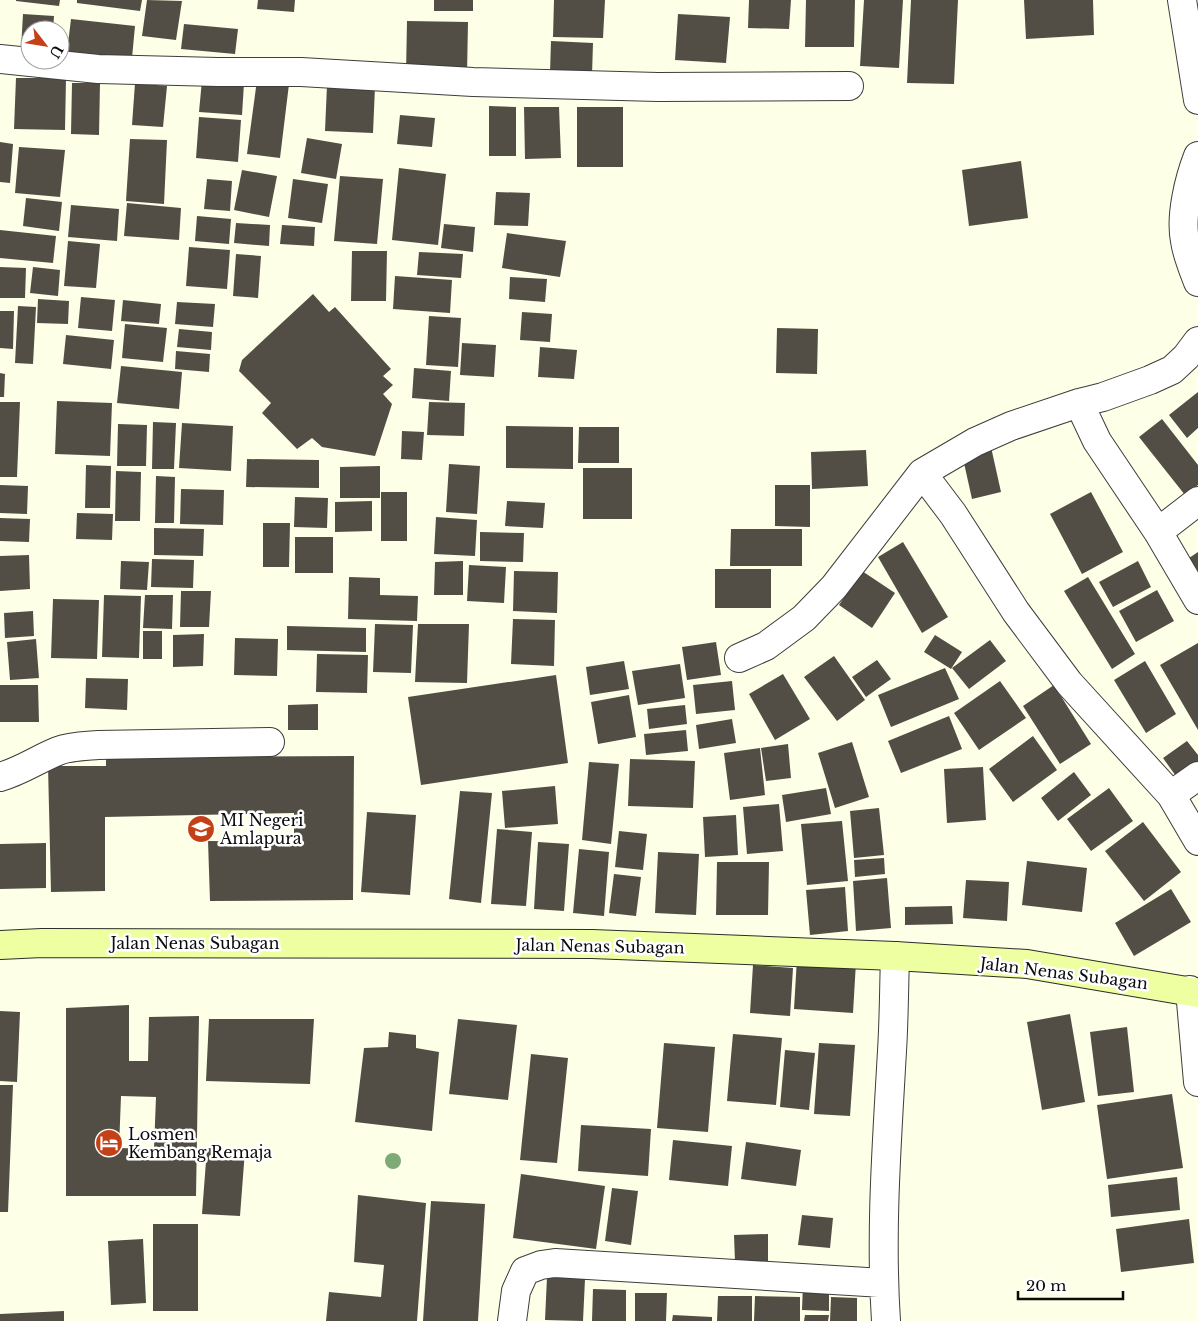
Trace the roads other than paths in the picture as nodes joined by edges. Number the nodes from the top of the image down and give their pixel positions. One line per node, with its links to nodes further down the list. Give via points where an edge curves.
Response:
1 (1182, 0): 4 (street)
2 (0, 59): 3 (street, via 98,69 301,72 482,82 658,87)
3 (849, 86)
4 (1198, 100)
5 (1198, 156): 6 (street, via 1184,209 1184,240)
6 (1198, 282)
7 (1198, 341): 8 (street, via 1172,370)
8 (1079, 403): 9 (street, via 975,442); 11 (street, via 1097,440)
9 (922, 473): 13 (street, via 834,587 804,618 766,646); 17 (street, via 1069,684)
10 (1198, 501): 11 (street)
11 (1158, 532): 12 (street)
12 (1198, 600)
13 (739, 658)
14 (270, 742): 16 (street, via 80,746 60,751)
15 (1198, 776): 17 (street)
16 (0, 777)
17 (1171, 795): 18 (street)
18 (1198, 841)
19 (0, 945): 20 (main road, Jalan Nenas Subagan, via 592,944)
20 (895, 956): 21 (main road, Jalan Nenas Subagan, via 1027,964); 23 (street, via 884,1193)
21 (1194, 991): 22 (street)
22 (1198, 1082)
23 (884, 1283): 24 (street, via 555,1263 525,1271 516,1291); 25 (street)
24 (512, 1321)
25 (886, 1321)

